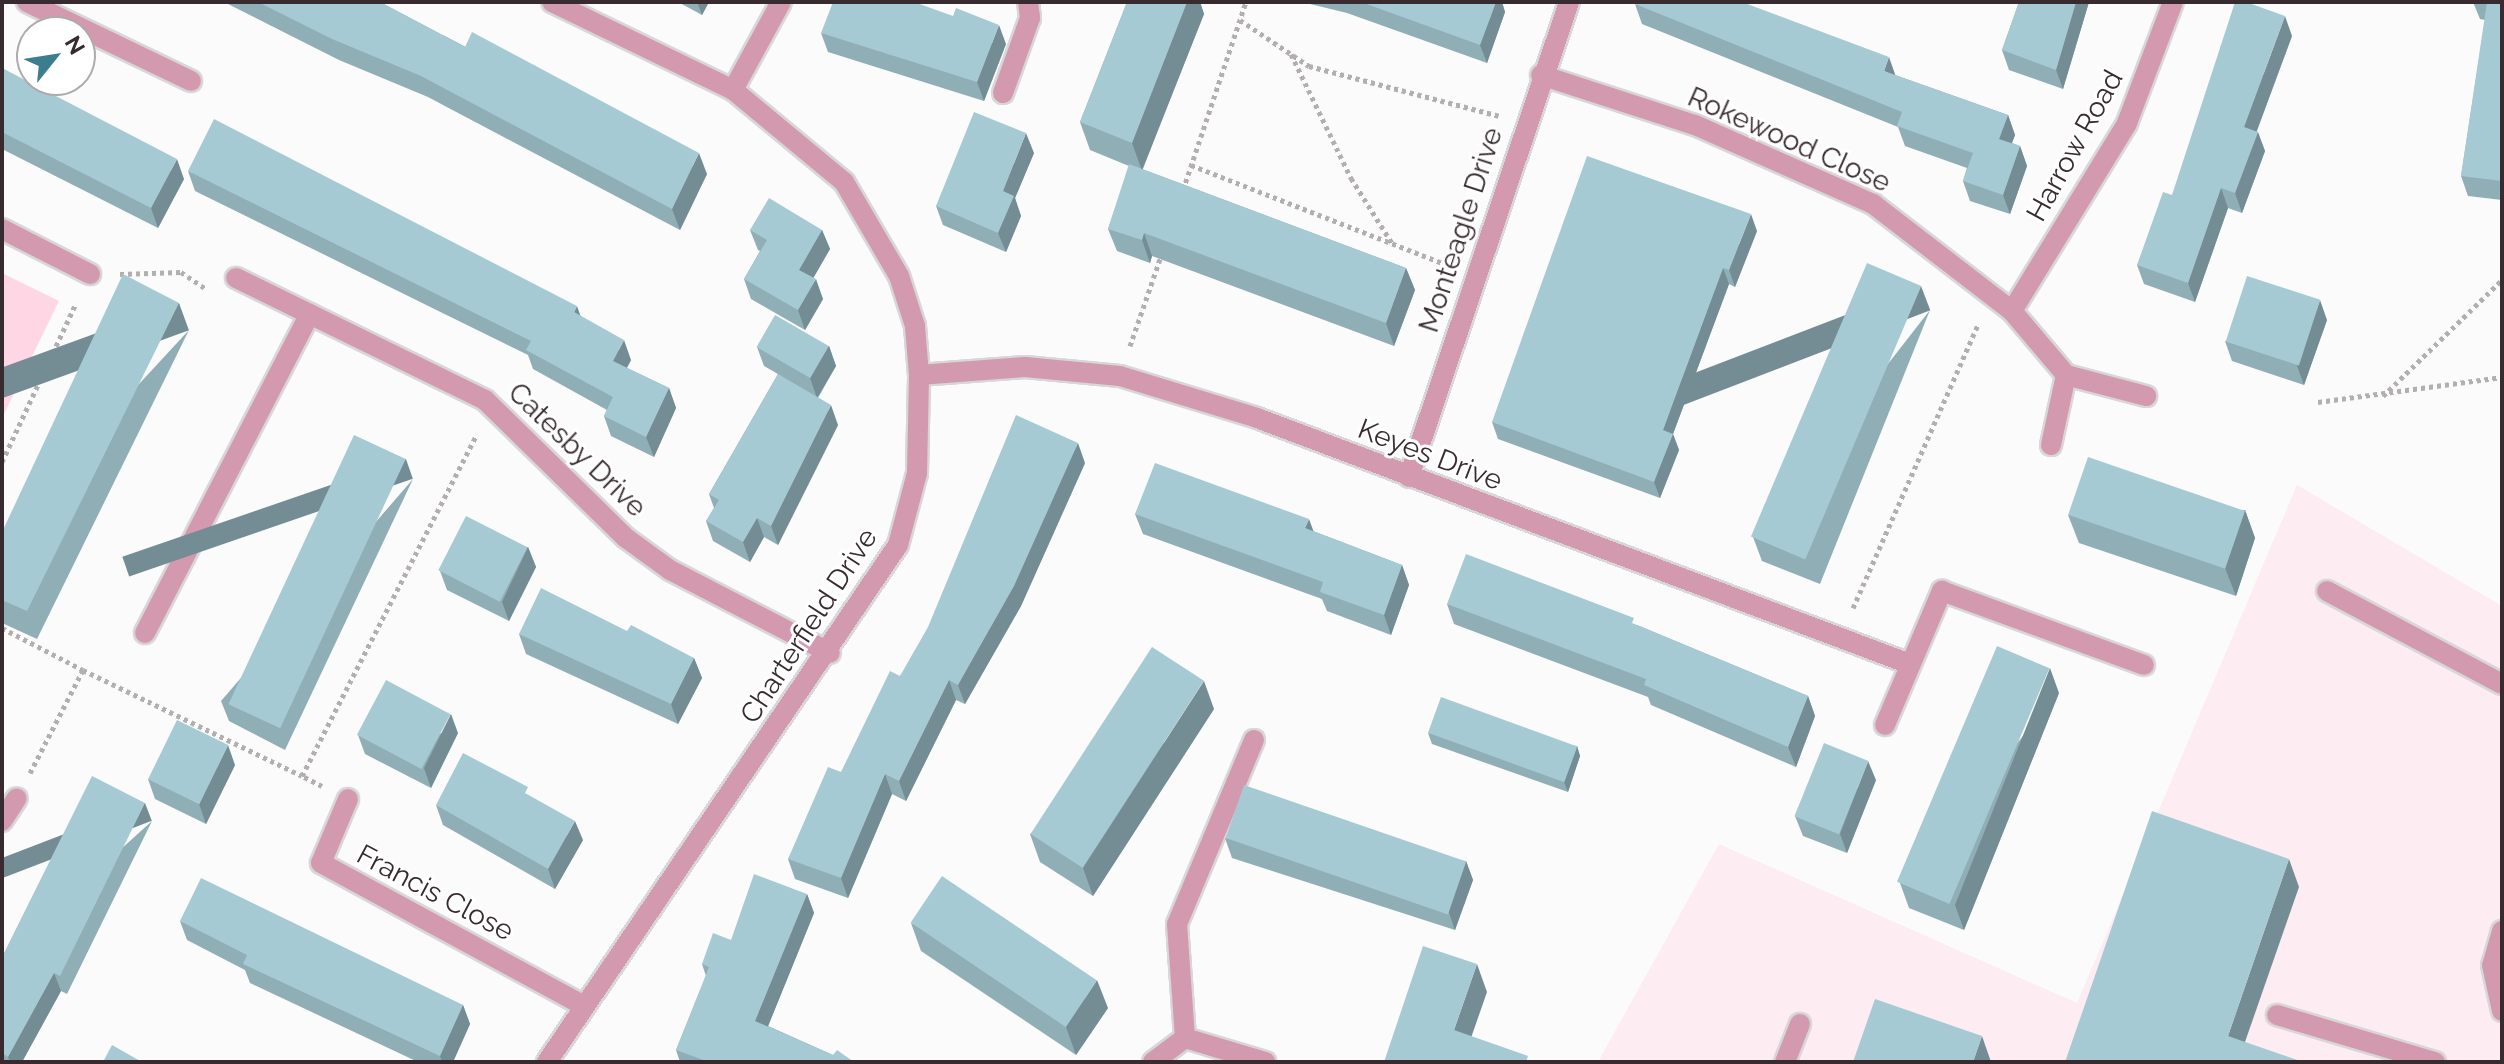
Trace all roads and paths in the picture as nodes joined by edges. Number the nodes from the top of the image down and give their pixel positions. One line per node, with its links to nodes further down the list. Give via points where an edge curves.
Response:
1 (27, 2): 11 (street)
2 (552, 2): 12 (street, Charterfield Drive)
3 (781, 2): 12 (street)
4 (1028, 2): 13 (street, via 1030,18)
5 (1246, 2): 8 (path)
6 (1569, 2): 10 (street, Monteagle Drive)
7 (2173, 2): 25 (street, Harrow Road, via 2127,123)
8 (1240, 20): 9 (path); 15 (path)
9 (1290, 54): 14 (path, via 1309,66); 19 (path, via 1351,178)
10 (1541, 75): 14 (street, Monteagle Drive); 24 (street, Rokewood Close, via 1695,125 1873,204)
11 (191, 81)
12 (733, 90): 27 (street, Charterfield Drive, via 844,182 878,232 915,326)
13 (1003, 93)
14 (1526, 123): 21 (street, Monteagle Drive)
15 (1191, 165): 16 (path); 19 (path)
16 (1181, 195)
17 (2, 229): 20 (street)
18 (1166, 240): 29 (path)
19 (1393, 244): 21 (path)
20 (90, 274): 22 (path, via 181,272 222,294); 36 (path)
21 (1475, 276): 37 (street, Monteagle Drive)
22 (236, 278): 26 (street, Catesby Drive)
23 (2502, 280): 32 (path)
24 (1992, 295): 25 (street, Rokewood Close); 41 (path, via 1897,495)
25 (2012, 311): 28 (street, Rokewood Close)
26 (310, 314): 34 (street, Catesby Drive); 40 (street)
27 (919, 375): 29 (street, Keyes Drive, via 1025,367); 42 (street, Charterfield Drive, via 917,473 898,545)
28 (2066, 375): 31 (street); 35 (street)
29 (1120, 376): 37 (street, Keyes Drive)
30 (2502, 377): 32 (path)
31 (2146, 396)
32 (2383, 396): 33 (path)
33 (2318, 402)
34 (492, 406): 42 (street, Catesby Drive, via 626,538 670,570); 49 (path)
35 (2051, 445)
36 (2, 462)
37 (1409, 477): 41 (street, Keyes Drive)
38 (2327, 591): 46 (street)
39 (2, 628): 45 (path)
40 (145, 633)
41 (1841, 639): 43 (street, Keyes Drive)
42 (830, 653): 54 (street, Charterfield Drive)
43 (1907, 663): 44 (street, via 1942,591); 47 (street)
44 (2144, 665)
45 (83, 670): 49 (path); 50 (path)
46 (2502, 684)
47 (1885, 725)
48 (1254, 740): 58 (street, via 1177,924)
49 (302, 776): 51 (path)
50 (17, 798): 52 (street)
51 (348, 799): 54 (street, Francis Close, via 321,863)
52 (2, 821)
53 (2502, 931): 55 (street, via 2492,965)
54 (583, 1005): 59 (street, Charterfield Drive)
55 (2502, 1011)
56 (2277, 1015): 63 (street)
57 (1800, 1024): 62 (street)
58 (1185, 1038): 60 (street); 61 (street)
59 (547, 1062)
60 (1153, 1062)
61 (1265, 1062)
62 (1785, 1062)
63 (2435, 1062)

